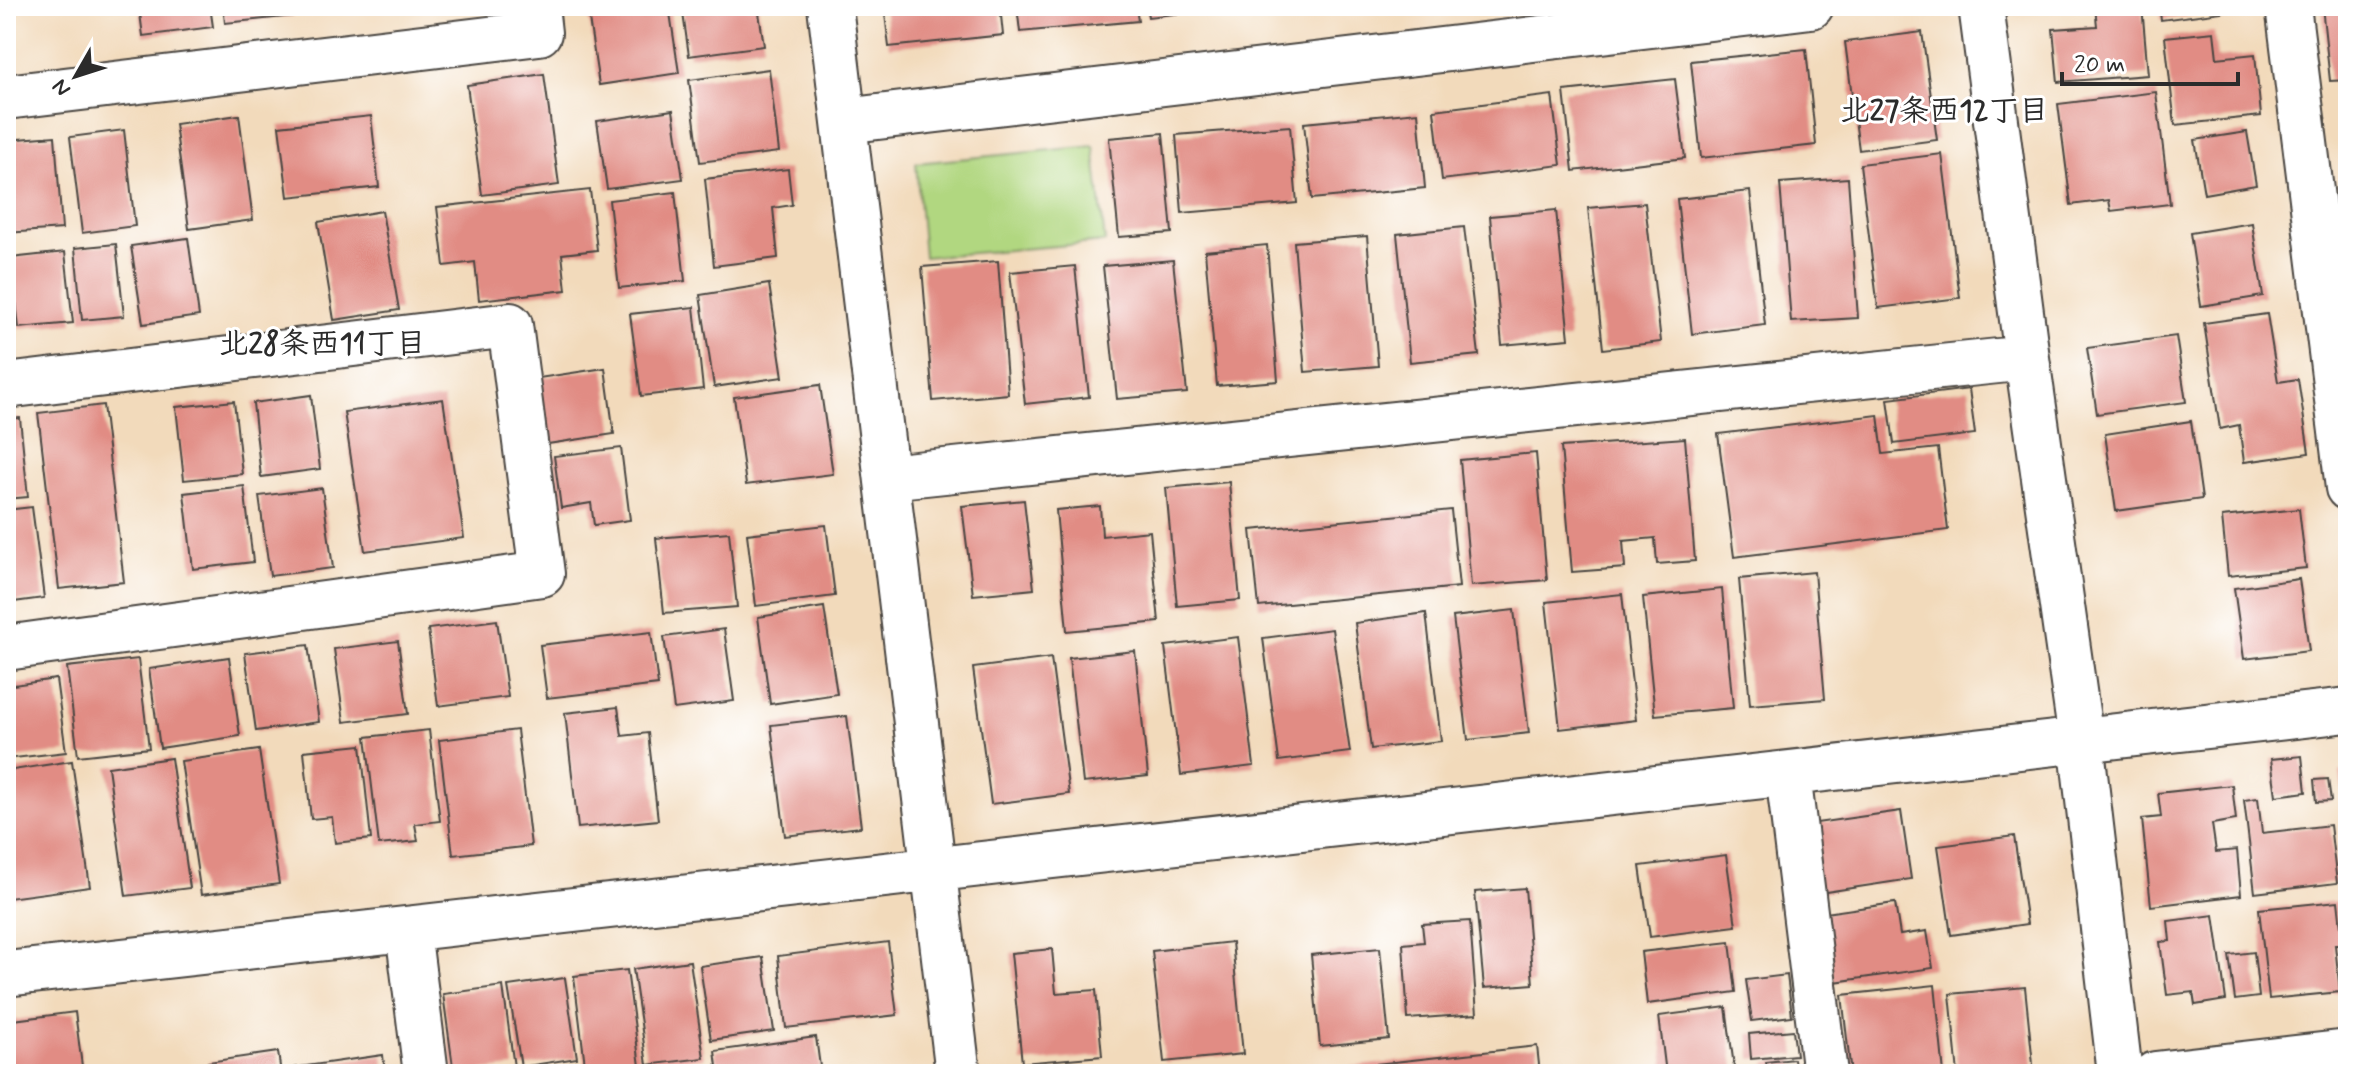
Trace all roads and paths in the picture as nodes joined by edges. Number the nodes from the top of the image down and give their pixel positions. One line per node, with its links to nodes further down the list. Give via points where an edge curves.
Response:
1 (536, 6): 6 (street, via 539,33)
2 (830, 6): 7 (street)
3 (1811, 6): 7 (street)
4 (1981, 6): 8 (street)
5 (2288, 6): 11 (street)
6 (6, 97)
7 (844, 121): 10 (street)
8 (2027, 358): 10 (street); 14 (street)
9 (6, 386): 12 (street, via 510,325 542,574)
10 (887, 477): 16 (street)
11 (2348, 488)
12 (6, 648)
13 (2348, 710): 14 (street)
14 (2081, 740): 15 (street); 23 (street)
15 (1788, 774): 16 (street); 22 (street)
16 (934, 871): 17 (street); 21 (street)
17 (408, 930): 18 (street); 20 (street)
18 (6, 974)
19 (2348, 1052): 24 (street)
20 (426, 1074)
21 (958, 1074)
22 (1825, 1074)
23 (2120, 1074)
24 (2155, 1074)

